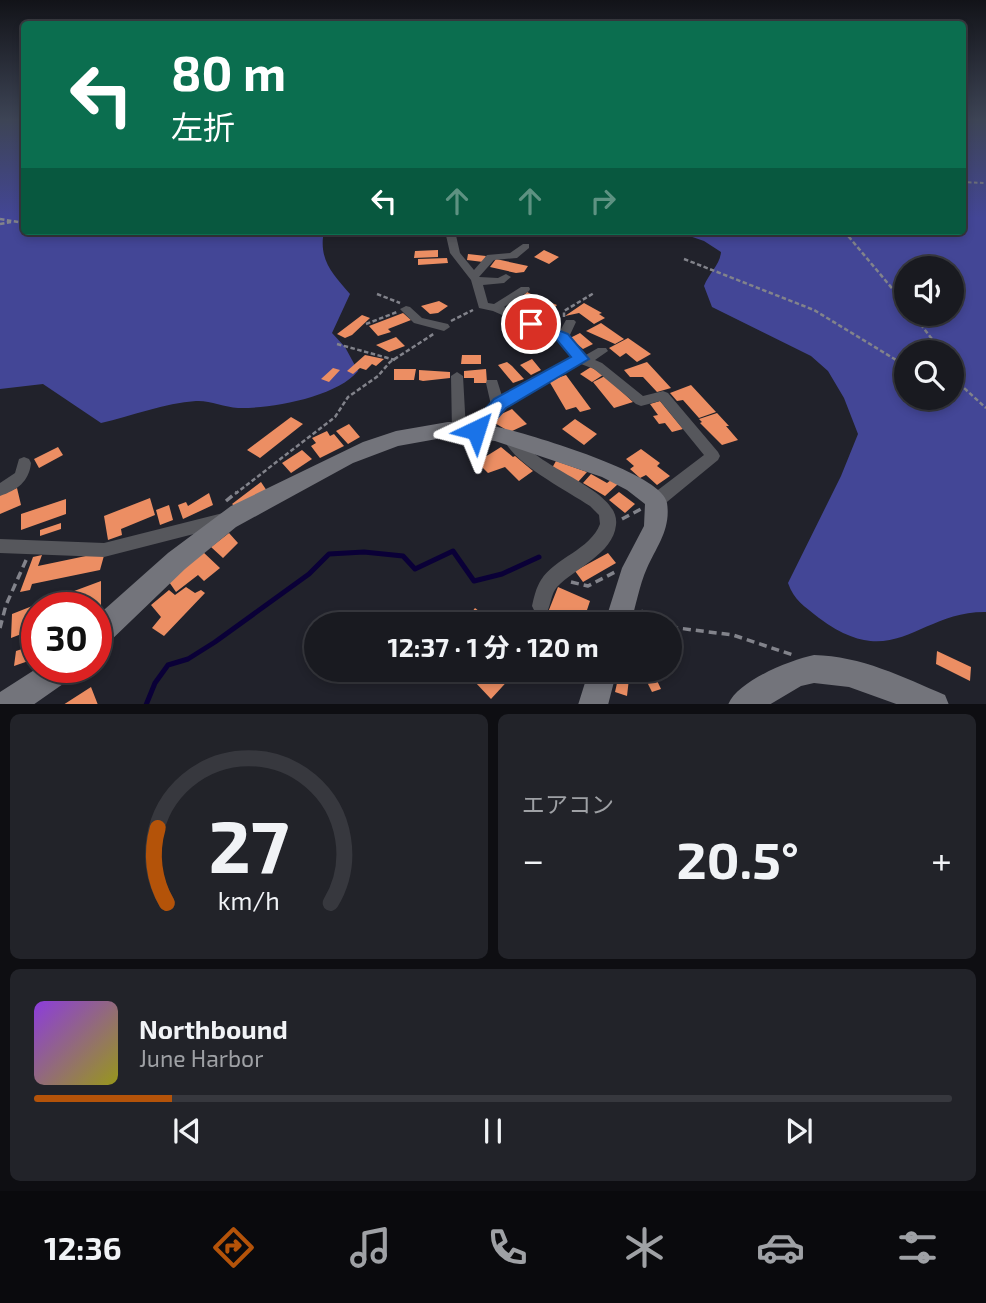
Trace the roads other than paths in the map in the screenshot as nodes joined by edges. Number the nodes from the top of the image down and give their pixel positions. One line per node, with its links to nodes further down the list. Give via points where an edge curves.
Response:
1 (451, 235): 4 (street, via 455,253)
2 (526, 246): 4 (street, via 513,257 491,257)
3 (506, 277): 4 (street, via 500,281)
4 (475, 279): 6 (street)
5 (525, 289): 6 (street)
6 (489, 307): 10 (street)
7 (406, 309): 9 (street, via 418,321)
8 (570, 322): 10 (street)
9 (444, 327)
10 (563, 337): 12 (street)
11 (602, 351): 12 (street)
12 (583, 360): 15 (street); 20 (street, via 598,366 641,401 663,396 713,456)
13 (457, 376): 16 (street)
14 (492, 383): 15 (street)
15 (498, 406): 16 (street)
16 (468, 430): 17 (street); 21 (street, via 400,438 361,450)
17 (515, 440): 20 (street, via 631,481); 23 (street, via 514,445 530,459 605,508 609,525 602,540 549,582)
18 (24, 463): 19 (street, via 19,481)
19 (0, 490)
20 (656, 501): 24 (street, via 656,527 634,568)
21 (224, 520): 22 (street, via 104,550); 25 (street)
22 (0, 546)
23 (541, 606)
24 (621, 612)
25 (112, 619)
26 (600, 682): 29 (street)
27 (43, 683): 28 (street)
28 (21, 701)
29 (593, 704)
30 (744, 704): 31 (street, via 802,671 822,668 875,681)
31 (932, 704)

